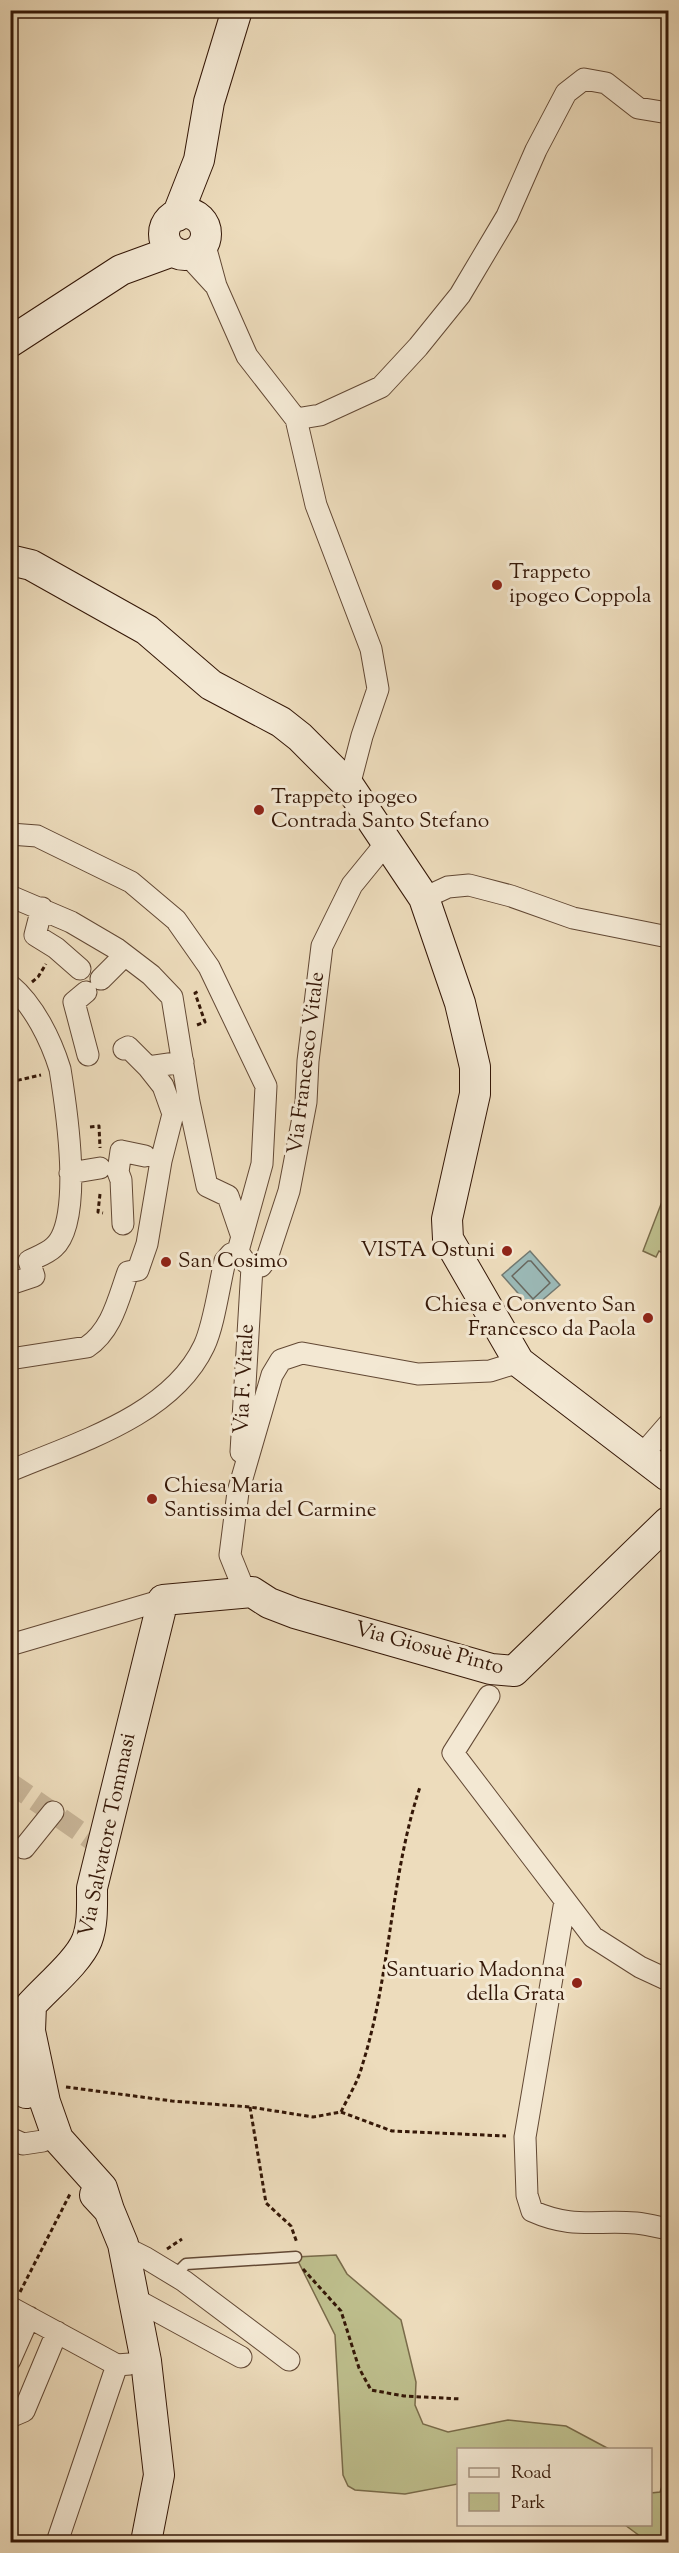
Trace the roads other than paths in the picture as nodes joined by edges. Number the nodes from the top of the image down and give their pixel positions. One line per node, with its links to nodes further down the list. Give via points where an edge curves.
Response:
1 (237, 10): 3 (street, via 209,102 199,160 203,183)
2 (669, 113): 5 (street, via 638,108 606,83 584,79 567,93 501,226 460,295 418,346 381,387 320,415)
3 (184, 236): 4 (street, via 141,246 121,270); 5 (street, via 192,260 216,286 247,356)
4 (10, 342)
5 (296, 419): 7 (street, via 316,504 371,649 378,689)
6 (10, 560): 7 (street, via 31,565 147,630 211,685 281,722)
7 (349, 786): 9 (street)
8 (10, 834): 26 (street, via 38,836 131,882 176,920 209,967 266,1086 262,1164)
9 (387, 842): 11 (street); 28 (street, Via Francesco Vitale, via 352,885 322,946 306,1102 288,1191 267,1258 261,1266)
10 (10, 896): 12 (street)
11 (424, 898): 13 (street, via 448,887 470,885 573,918); 31 (street, via 460,1003 476,1067 475,1094 447,1219 448,1239)
12 (42, 908): 14 (street); 15 (street, via 35,935)
13 (669, 937)
14 (124, 956): 18 (street, via 151,975 172,997); 20 (street, via 74,1002 93,1054)
15 (80, 969)
16 (15, 989): 20 (street, via 32,1010)
17 (124, 1048): 19 (street, via 128,1047)
18 (183, 1062): 19 (street); 21 (street)
19 (148, 1067): 21 (street)
20 (60, 1068): 24 (street)
21 (181, 1108): 26 (street, via 207,1186 228,1196); 30 (street, via 161,1161 147,1244 138,1270 128,1272 109,1326 87,1347)
22 (145, 1156): 23 (street, via 121,1151)
23 (109, 1170): 24 (street); 25 (street, via 121,1180)
24 (70, 1173): 27 (street, via 71,1206 62,1235 54,1247)
25 (123, 1224)
26 (240, 1242): 28 (street, via 243,1262); 34 (street, via 225,1261 205,1345 189,1373 165,1396 115,1426)
27 (20, 1260): 29 (street, via 34,1276)
28 (252, 1267): 36 (street, Via F. Vitale)
29 (10, 1284)
30 (10, 1359)
31 (519, 1362): 33 (street); 36 (street, via 490,1371 418,1374 302,1353 281,1360 272,1375)
32 (669, 1425): 33 (street)
33 (641, 1456): 35 (street)
34 (10, 1472)
35 (669, 1476)
36 (238, 1492): 38 (street, via 230,1556)
37 (669, 1522): 38 (street, Via Giosuè Pinto, via 514,1671 295,1613)
38 (245, 1592): 39 (street, Via Giosuè Pinto)
39 (163, 1600): 40 (street, Via Giosuè Pinto); 49 (street, Via Salvatore Tommasi, via 92,1888 87,1940 77,1958 31,2005 30,2031 45,2102 58,2139 102,2188)
40 (10, 1645)
41 (489, 1696): 44 (street, via 453,1753)
42 (53, 1812): 43 (street)
43 (24, 1848)
44 (565, 1901): 45 (street, via 593,1937 640,1968); 50 (street, via 525,2137 527,2195 532,2211 553,2220 635,2223)
45 (669, 1980)
46 (10, 2046): 48 (street)
47 (10, 2138): 48 (street, via 23,2144)
48 (43, 2140): 49 (street)
49 (109, 2210): 51 (street, Via Salvatore Tommasi)
50 (669, 2229)
51 (135, 2252): 53 (street); 54 (street, Via Salvatore Tommasi)
52 (297, 2257): 53 (lane, via 186,2264)
53 (175, 2276): 59 (street)
54 (133, 2298): 57 (street); 60 (street, Via Salvatore Tommasi)
55 (17, 2311): 56 (street); 58 (street)
56 (57, 2332): 60 (street); 61 (street, via 24,2411)
57 (241, 2357)
58 (10, 2360)
59 (289, 2360)
60 (132, 2363): 62 (street); 63 (street, Via Salvatore Tommasi, via 159,2475)
61 (10, 2417)
62 (57, 2542)
63 (146, 2542)

